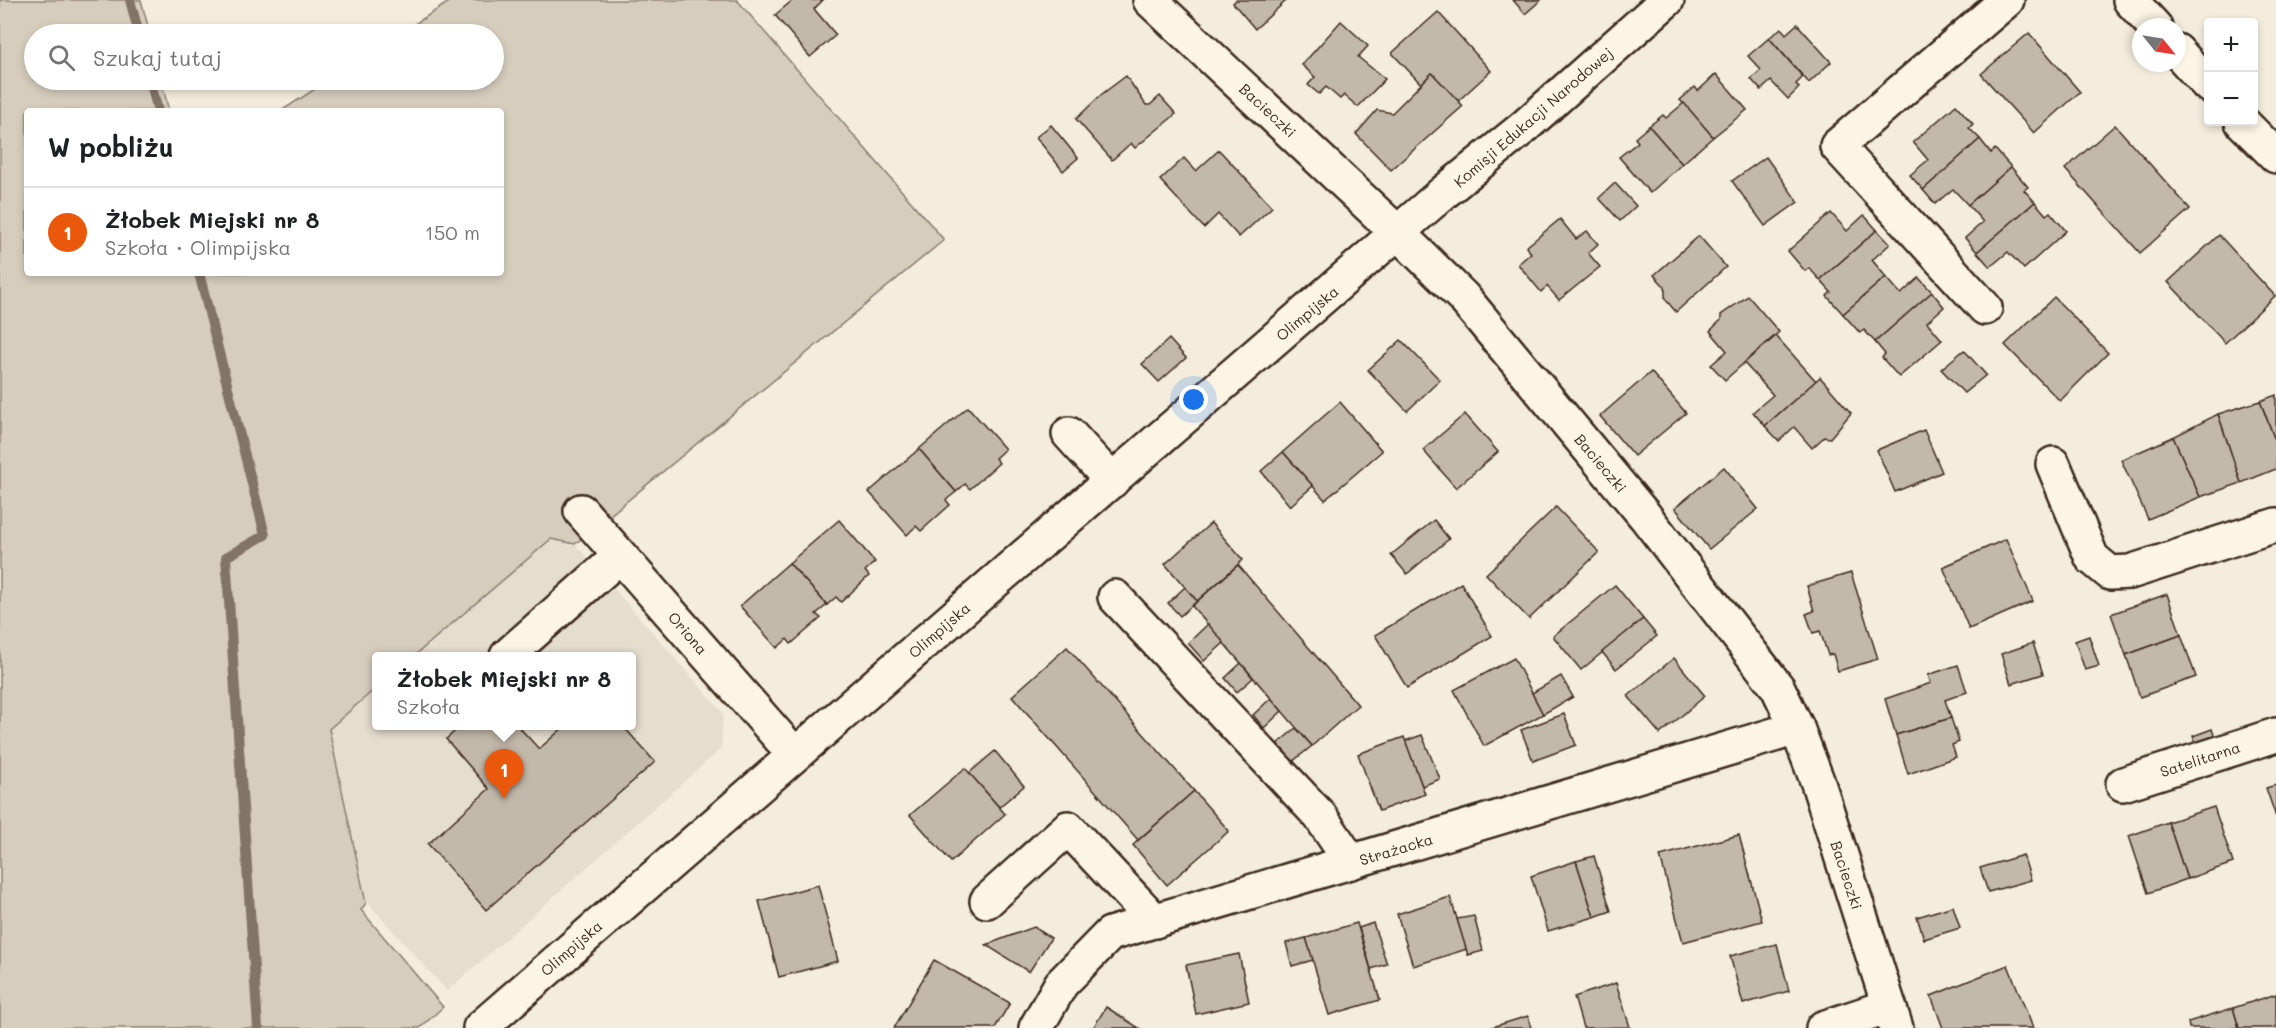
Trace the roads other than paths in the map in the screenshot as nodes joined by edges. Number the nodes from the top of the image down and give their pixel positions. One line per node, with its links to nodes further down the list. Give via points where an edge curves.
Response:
1 (1150, 0): 10 (street, Bacieczki)
2 (1667, 0): 10 (street, Komisji Edukacji Narodowej)
3 (2007, 0): 11 (street, via 1837,146)
4 (2130, 0): 5 (street)
5 (2147, 18)
6 (2186, 61): 7 (street)
7 (2204, 81)
8 (2246, 126): 9 (street)
9 (2276, 156)
10 (1399, 234): 14 (street, Olimpijska); 20 (street, Bacieczki, via 1463,297 1645,516 1778,688)
11 (1985, 308)
12 (1070, 434): 14 (street)
13 (2053, 464): 16 (street, via 2092,558 2110,573 2130,572)
14 (1112, 481): 22 (street, Olimpijska)
15 (581, 511): 17 (street, Oriona)
16 (2276, 525)
17 (620, 556): 19 (street); 22 (street, Oriona)
18 (1115, 597): 24 (street, via 1320,816)
19 (513, 652)
20 (1797, 728): 24 (street, Strażacka); 27 (street, Bacieczki)
21 (2276, 735): 23 (street, Satelitarna)
22 (794, 754): 28 (street, Olimpijska)
23 (2123, 784)
24 (1351, 862): 26 (street, Strażacka)
25 (987, 901): 26 (street, via 1068,828)
26 (1155, 921): 29 (street, Strażacka, via 1110,934 1061,984)
27 (1893, 1017): 30 (street)
28 (480, 1028)
29 (1036, 1028)
30 (1823, 1028)

